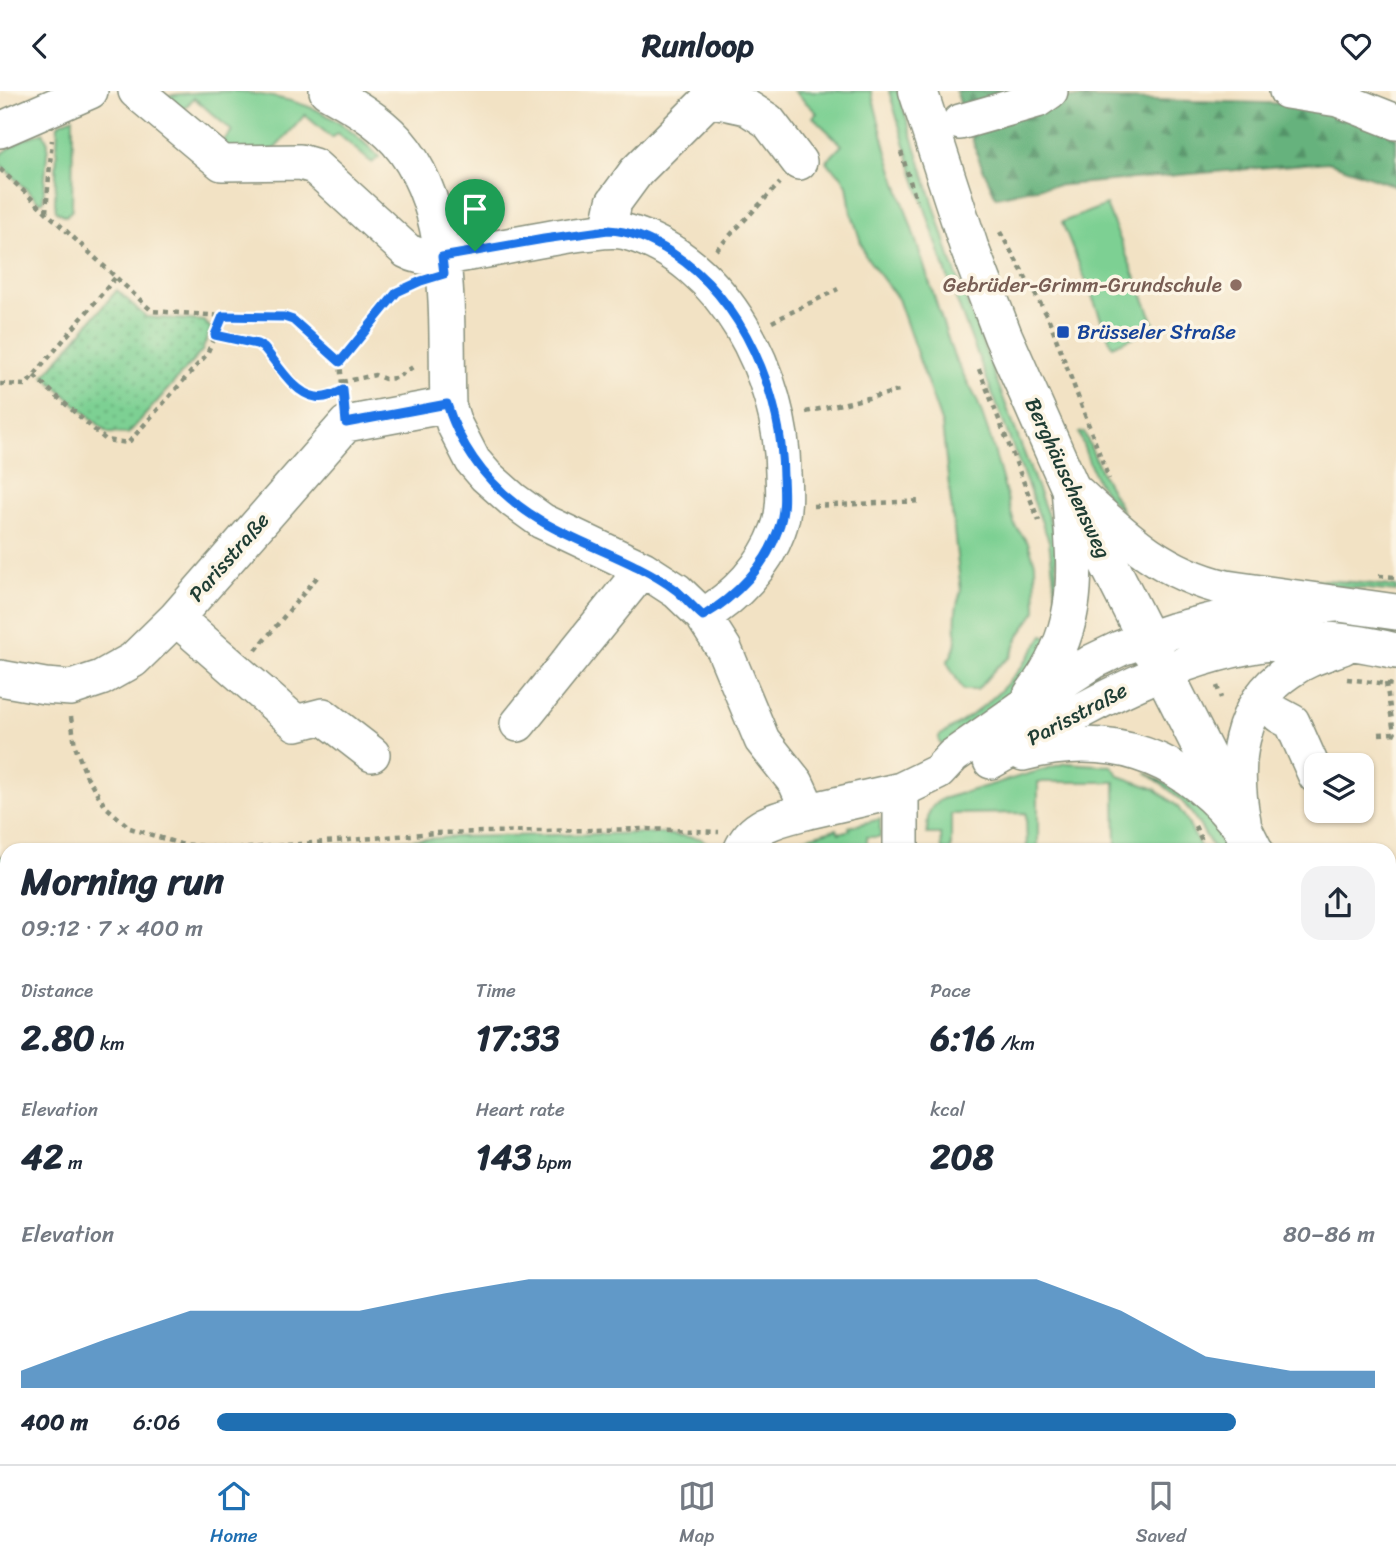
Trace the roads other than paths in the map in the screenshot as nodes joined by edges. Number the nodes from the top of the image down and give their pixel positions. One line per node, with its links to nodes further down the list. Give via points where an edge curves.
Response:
1 (90, 91): 9 (street)
2 (136, 91): 12 (street, via 222,163 300,162 314,166 407,251)
3 (327, 91): 12 (street, via 368,114 397,141 417,171 435,216)
4 (918, 91): 14 (main road, Berghäuschensweg, via 1003,336)
5 (1050, 91): 7 (street, via 1037,100)
6 (1287, 91): 8 (street, via 1338,99)
7 (960, 122)
8 (1396, 122)
9 (0, 130)
10 (799, 162): 11 (street, via 768,121 746,107 709,99 636,172 614,202)
11 (608, 230): 12 (street, via 544,239); 18 (street, via 653,241 696,271 722,299 746,335 778,418 784,507 778,530 753,572 729,598)
12 (443, 266): 13 (street)
13 (447, 404): 15 (street, via 473,461 513,499 542,521); 19 (street, Parisstraße, via 345,407)
14 (1069, 485): 16 (street, via 1145,553 1188,576 1226,588); 21 (main road, Berghäuschensweg); 24 (street, Parisstraße, via 1073,605 1057,657)
15 (643, 569): 18 (street, via 677,591); 26 (street)
16 (1336, 604): 17 (street); 21 (street, via 1227,617)
17 (1396, 612)
18 (703, 616): 32 (street, via 724,649 762,740 796,783)
19 (176, 618): 23 (street, Parisstraße, via 133,660 101,678 71,688); 28 (street, via 296,723 323,716)
20 (1353, 643): 21 (street, via 1303,639); 22 (street); 33 (street, via 1288,671 1251,711 1239,747 1237,772)
21 (1156, 655): 24 (street, Parisstraße, via 1094,661); 29 (street, Parisstraße, via 1111,694); 33 (main road, Berghäuschensweg)
22 (1391, 667)
23 (0, 678)
24 (1020, 709): 30 (street, Parisstraße, via 953,756)
25 (1279, 715): 27 (street, via 1292,722)
26 (518, 724)
27 (1306, 753)
28 (372, 754)
29 (991, 761): 30 (street, Parisstraße, via 961,773); 33 (street, Parisstraße, via 1075,744 1144,754 1187,776 1224,808)
30 (939, 772): 31 (street, Parisstraße)
31 (901, 790): 32 (street, Parisstraße); 35 (street)
32 (809, 811): 34 (street, Parisstraße, via 770,822)
33 (1250, 842)
34 (746, 843)
35 (901, 843)

